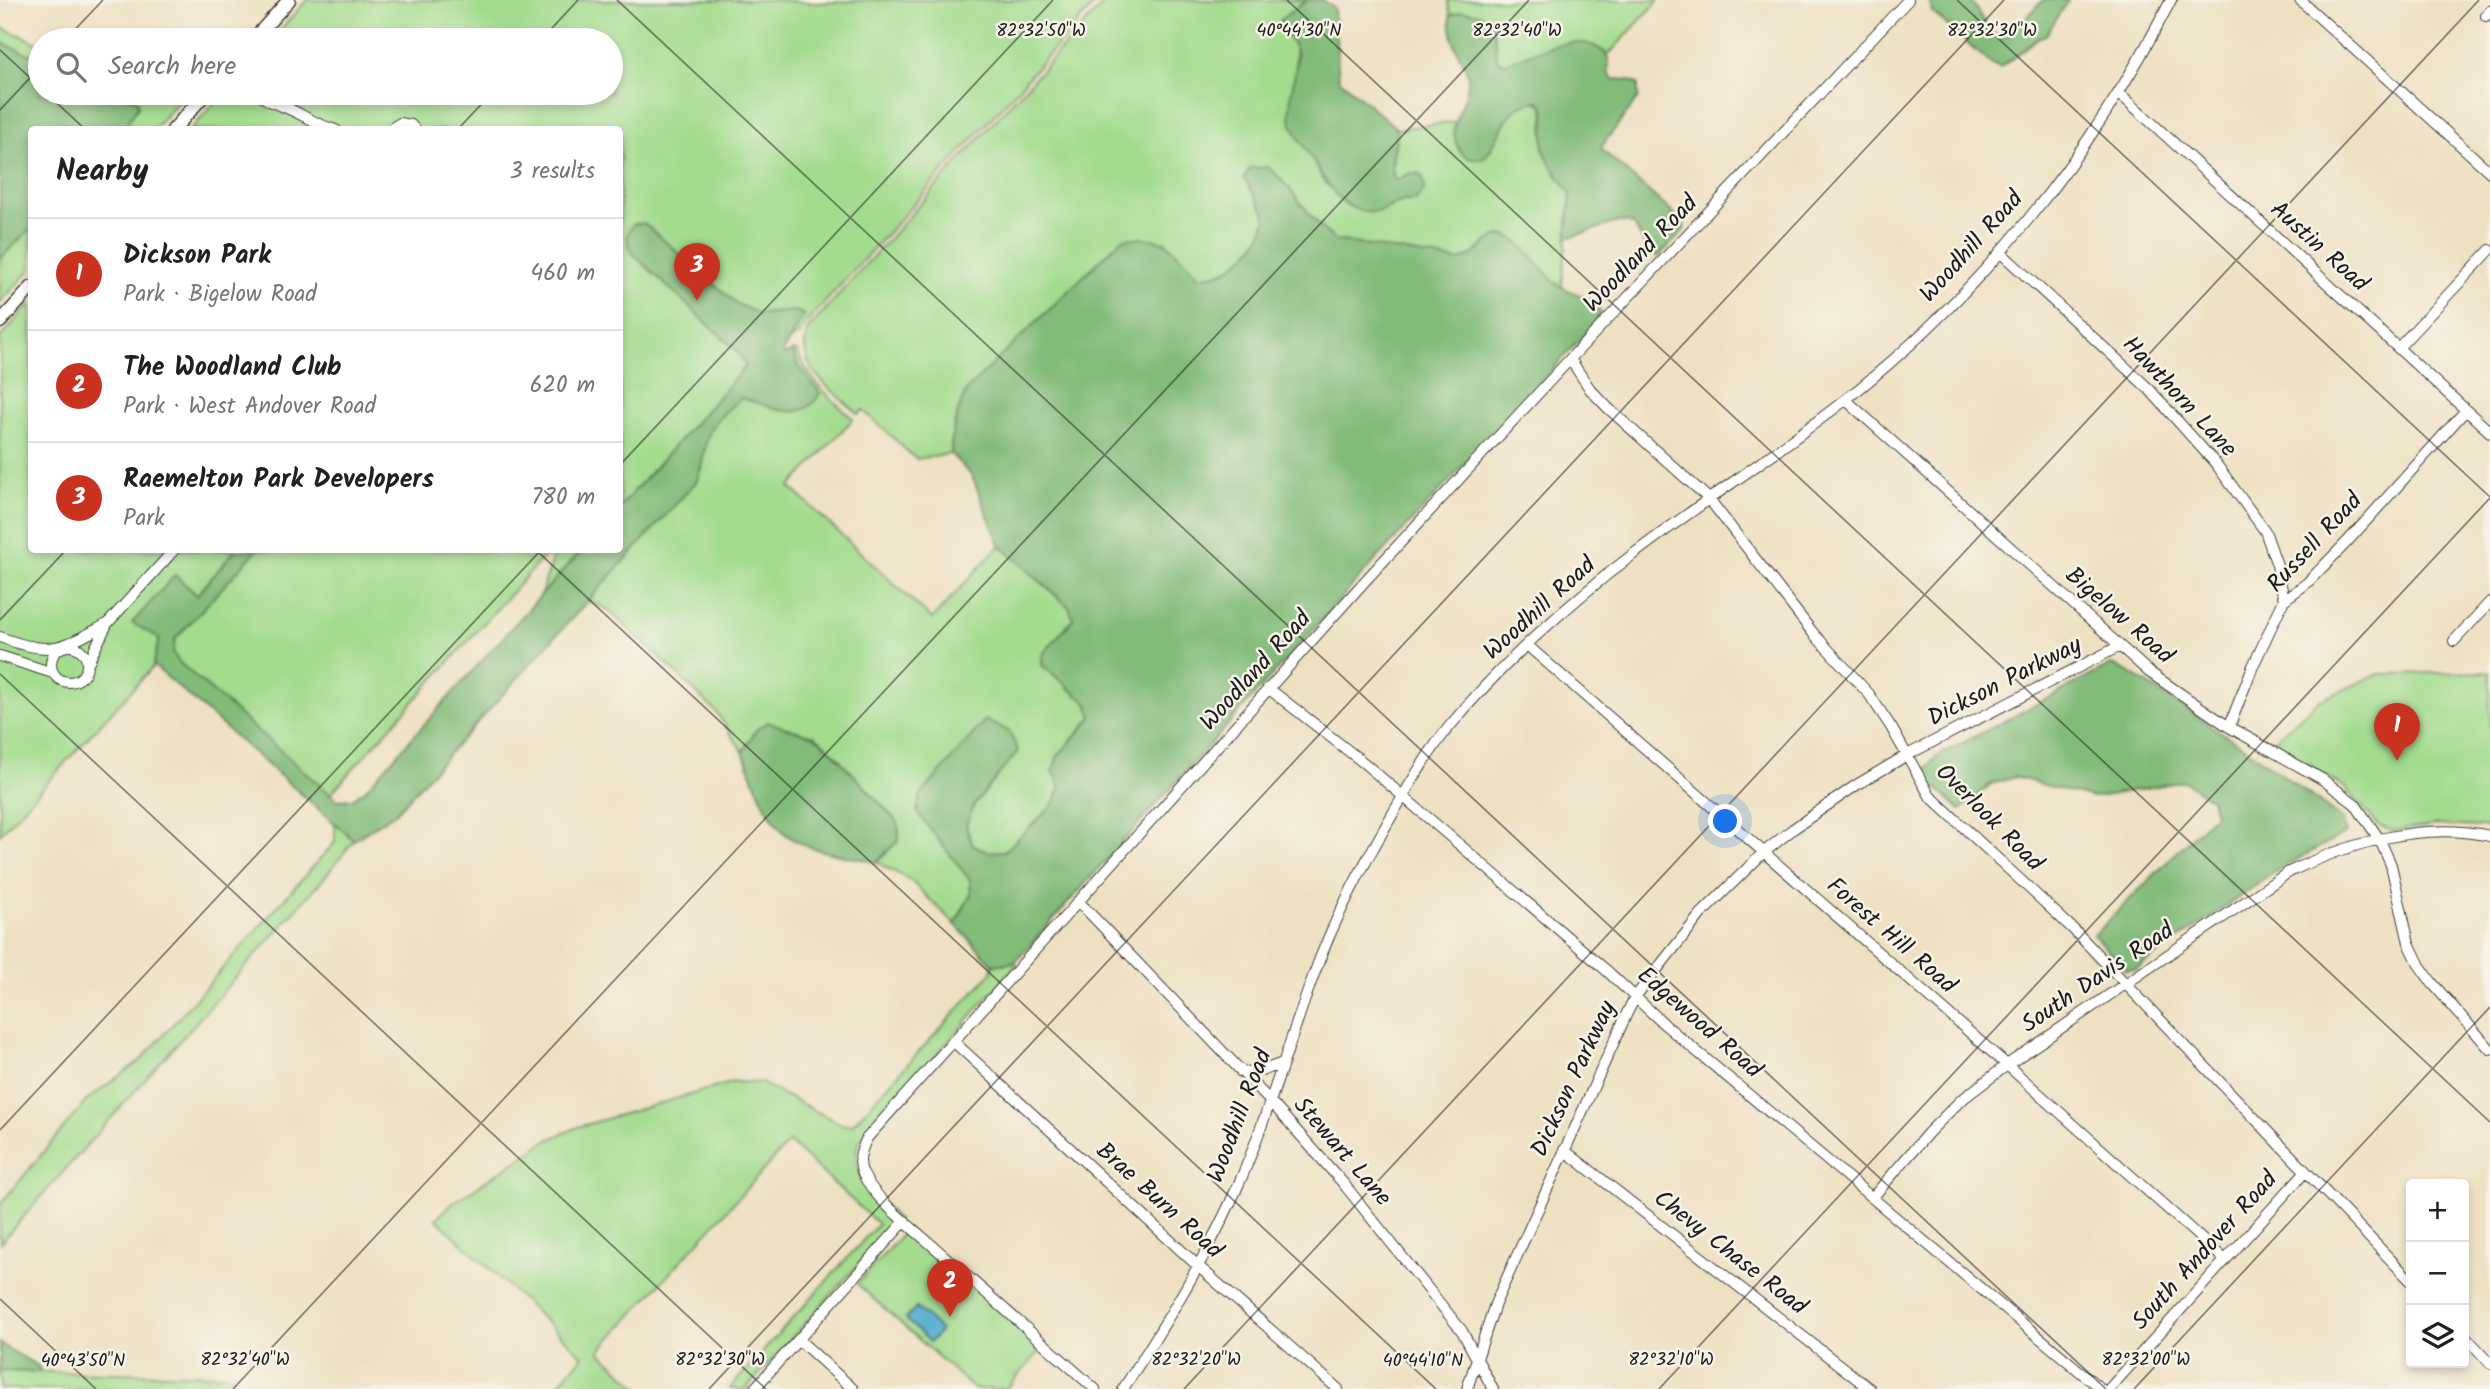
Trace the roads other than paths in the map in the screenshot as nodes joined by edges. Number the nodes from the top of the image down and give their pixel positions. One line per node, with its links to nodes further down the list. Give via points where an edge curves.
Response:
1 (289, 0): 5 (main road)
2 (1908, 0): 20 (street, Woodland Road)
3 (2171, 0): 6 (street, Woodhill Road)
4 (2300, 0): 14 (street)
5 (264, 28)
6 (2119, 93): 16 (street, Woodhill Road, via 2064,173); 19 (street, Austin Road)
7 (195, 105): 10 (main road)
8 (275, 105): 9 (street)
9 (284, 107): 11 (street)
10 (177, 126)
11 (324, 126)
12 (395, 126): 13 (street)
13 (412, 126)
14 (2490, 172)
15 (2490, 250): 19 (street)
16 (2000, 252): 21 (street, Woodhill Road, via 1964,292); 26 (street, Hawthorn Lane, via 2149,389 2216,464 2265,531)
17 (28, 291): 18 (main road)
18 (0, 322)
19 (2398, 348): 22 (street, Austin Road)
20 (1570, 359): 24 (street, Overlook Road, via 1608,408); 37 (street, Woodland Road)
21 (1846, 400): 24 (street, Woodhill Road); 33 (street, Bigelow Road)
22 (2466, 410): 23 (street, Austin Road); 26 (street, Russell Road, via 2347,542)
23 (2490, 432)
24 (1709, 499): 31 (street, Woodhill Road, via 1608,574); 39 (street, Overlook Road, via 1868,694)
25 (171, 553): 28 (street)
26 (2284, 600): 38 (street, Russell Road)
27 (2490, 602): 30 (street)
28 (107, 624): 32 (street); 35 (street)
29 (0, 637): 32 (street, via 27,646)
30 (2454, 641)
31 (1528, 646): 40 (street, Woodhill Road, via 1448,729); 43 (street, Forest Hill Road)
32 (62, 647): 35 (street, via 79,648); 36 (street, via 51,660)
33 (2118, 647): 38 (street, Bigelow Road, via 2173,691); 39 (street, Dickson Parkway)
34 (0, 656): 36 (street)
35 (88, 663): 36 (street, via 83,677 75,682 60,680)
36 (53, 673)
37 (1268, 688): 40 (street, Edgewood Road); 44 (street, Woodland Road)
38 (2229, 727): 42 (street, Bigelow Road, via 2342,793)
39 (1907, 755): 43 (street, Dickson Parkway); 45 (street, Overlook Road, via 1930,796 2072,928)
40 (1402, 798): 46 (street, Edgewood Road); 49 (street, Woodhill Road, via 1342,909)
41 (2490, 836): 42 (street, South Davis Road, via 2456,831)
42 (2380, 840): 45 (street, South Davis Road, via 2334,852 2289,872); 48 (street, Bigelow Road, via 2409,943 2420,966)
43 (1763, 853): 46 (street, Dickson Parkway, via 1701,914); 50 (street, Forest Hill Road)
44 (1078, 901): 47 (street, Woodland Road); 51 (street, Stewart Lane)
45 (2126, 986): 50 (street, South Davis Road); 54 (street, Overlook Road)
46 (1635, 997): 53 (street, Dickson Parkway); 55 (street, Edgewood Road)
47 (953, 1041): 56 (street, Woodland Road, via 874,1128 862,1149 860,1165 867,1180); 58 (street, Brae Burn Road)
48 (2490, 1049)
49 (1283, 1063): 51 (street); 52 (street, Woodhill Road)
50 (2007, 1065): 55 (street, South Davis Road, via 1946,1114); 57 (street, Forest Hill Road)
51 (1241, 1072): 52 (street, Stewart Lane)
52 (1270, 1101): 58 (street, Woodhill Road, via 1242,1176); 62 (street, Stewart Lane, via 1377,1225 1462,1331)
53 (1564, 1150): 62 (street, Dickson Parkway); 71 (street, Chevy Chase Road)
54 (2305, 1172): 57 (street, South Andover Road); 59 (street, Overlook Road)
55 (1872, 1198): 72 (street, Edgewood Road)
56 (905, 1221): 60 (street); 66 (street, Woodland Road)
57 (2225, 1260): 73 (street, South Andover Road)
58 (1198, 1266): 67 (street, Woodhill Road); 68 (street, Brae Burn Road)
59 (2406, 1276)
60 (799, 1340): 64 (street); 65 (street)
61 (2469, 1340): 63 (street)
62 (1477, 1357): 69 (street, Dickson Parkway); 70 (street, Stewart Lane)
63 (2490, 1363)
64 (754, 1389)
65 (853, 1389)
66 (1094, 1389)
67 (1123, 1389)
68 (1338, 1389)
69 (1467, 1389)
70 (1493, 1389)
71 (1870, 1389)
72 (2101, 1389)
73 (2109, 1389)

